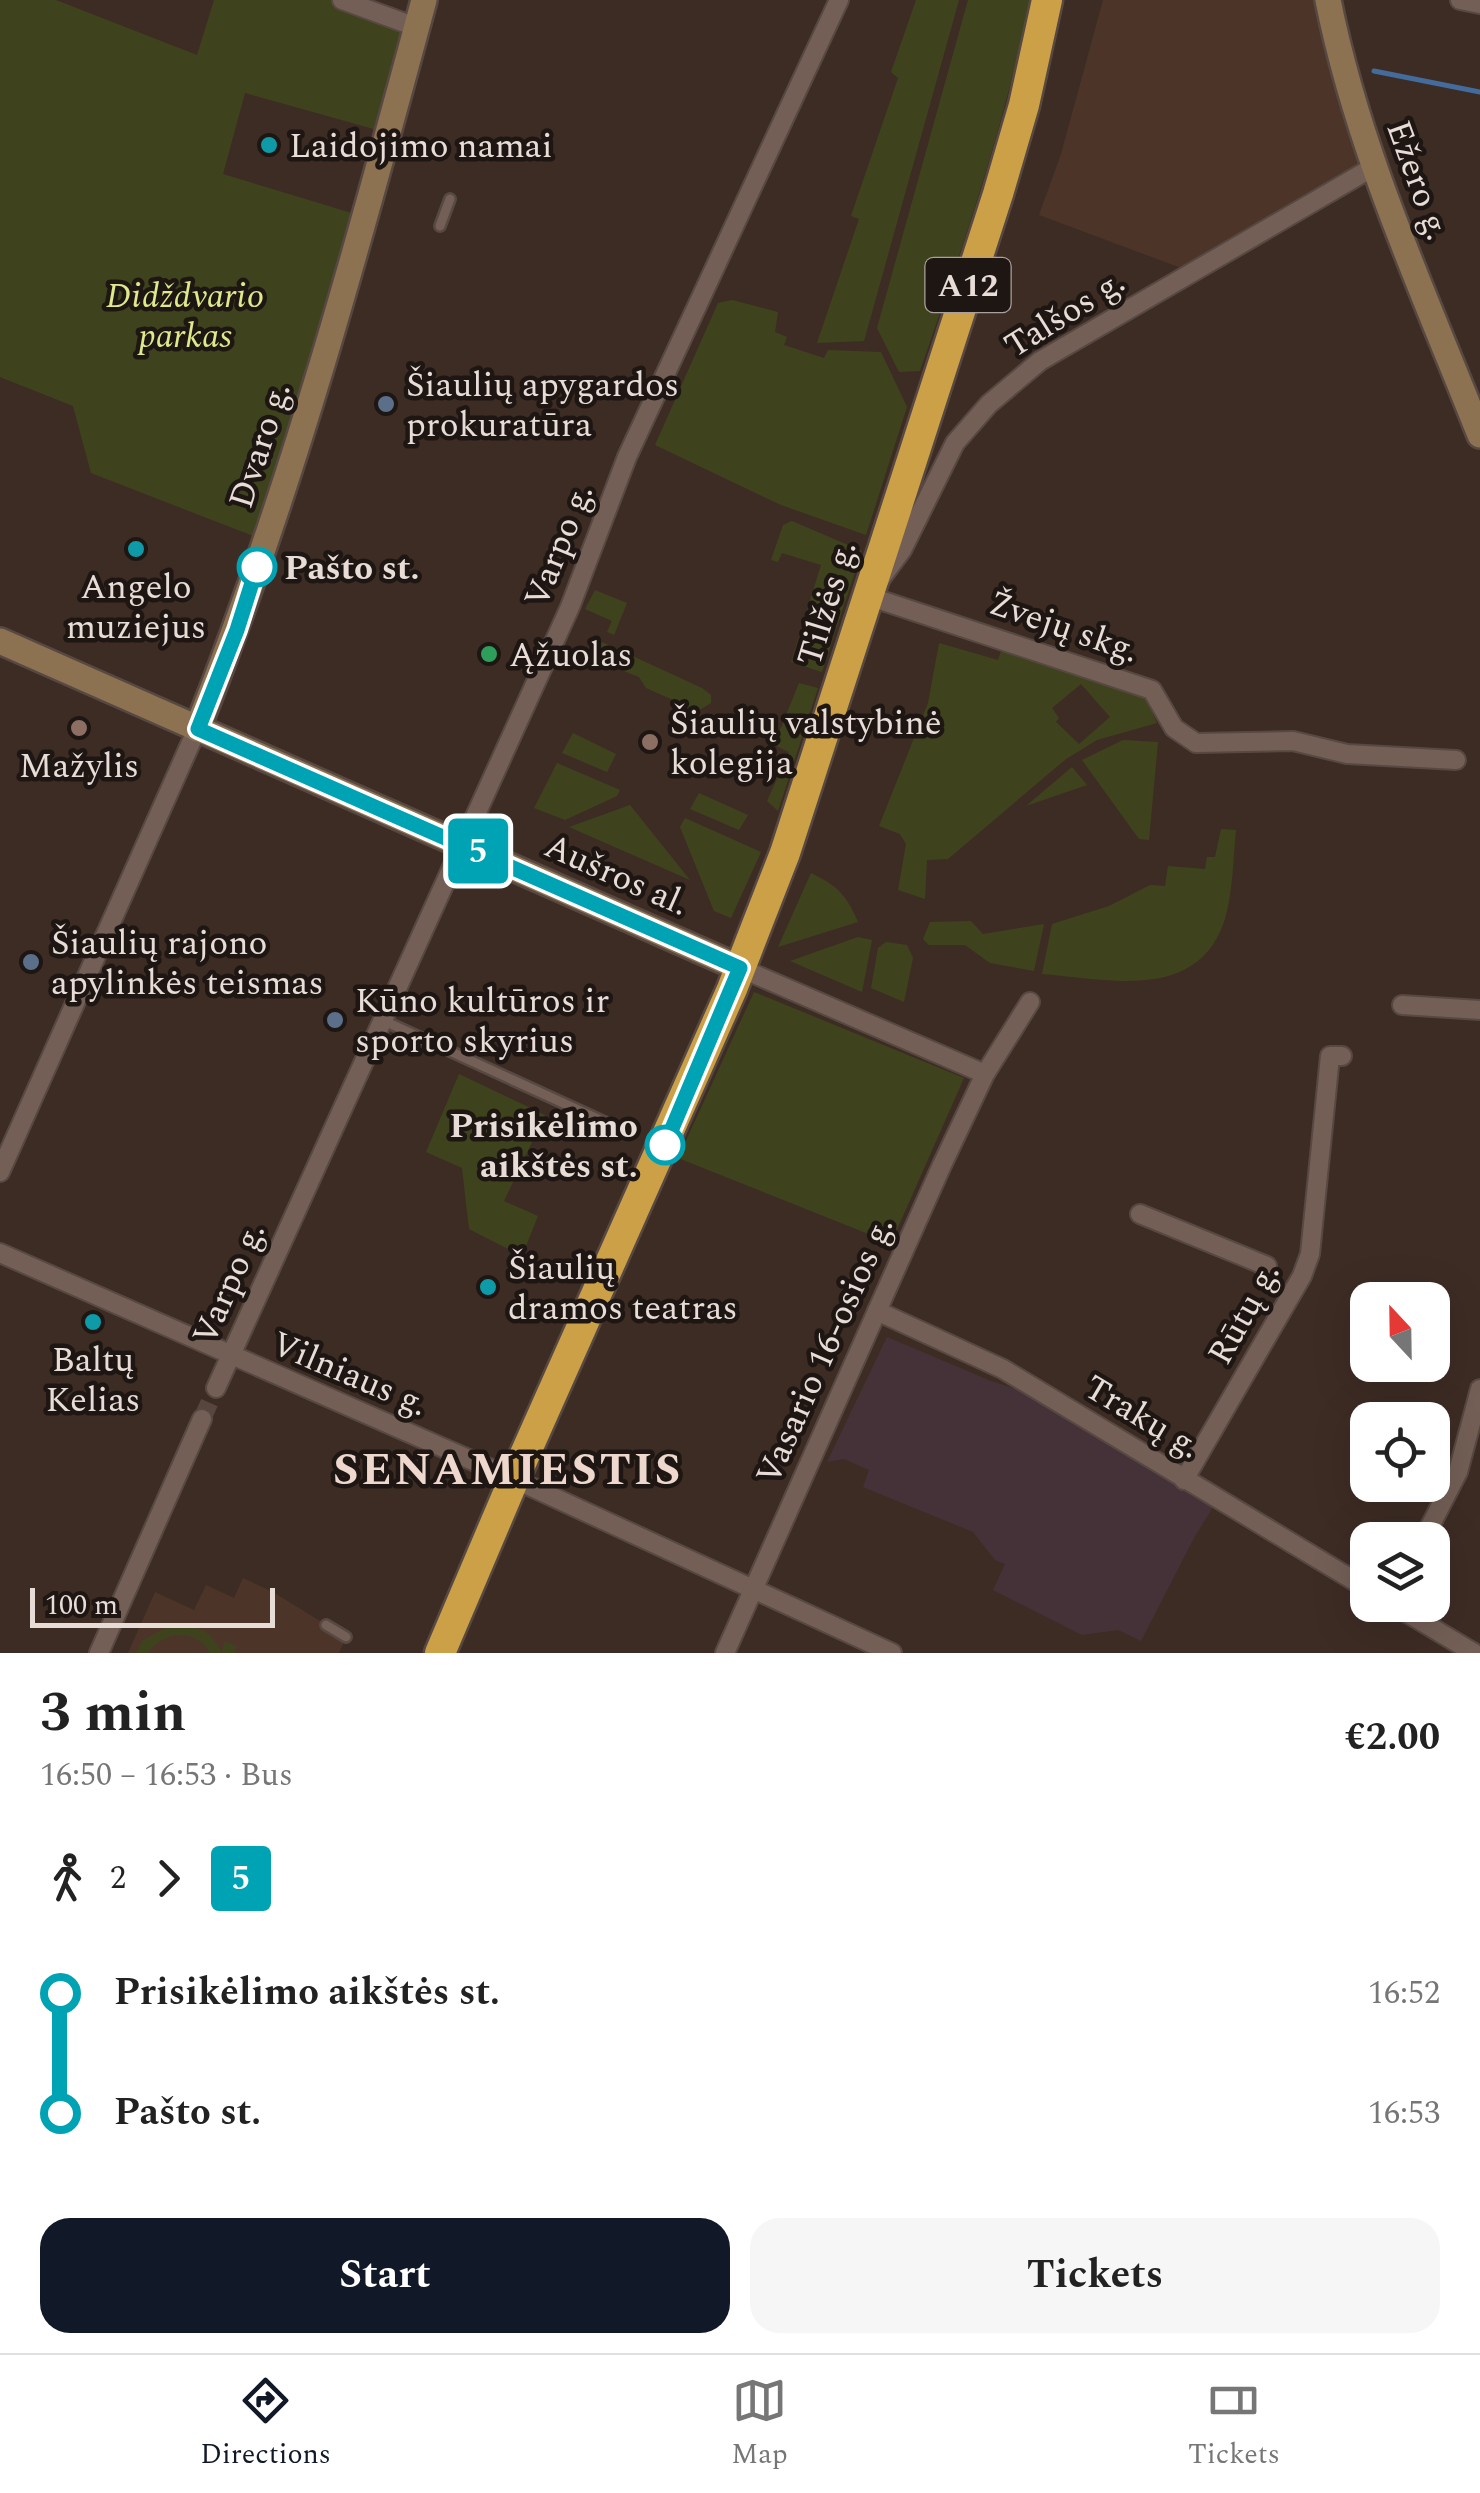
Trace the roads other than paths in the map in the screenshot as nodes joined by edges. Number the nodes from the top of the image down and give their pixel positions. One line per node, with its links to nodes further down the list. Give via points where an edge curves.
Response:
1 (342, 0): 8 (street)
2 (424, 0): 8 (main road, Dvaro g.)
3 (840, 0): 17 (street, Varpo g., via 627,457 570,607)
4 (1047, 0): 13 (highway, Tilžės g. / A12, via 998,194)
5 (1328, 0): 9 (main road, Ežero g.)
6 (1460, 0): 7 (street)
7 (1480, 4)
8 (416, 26): 15 (main road, Dvaro g., via 304,424)
9 (1375, 166): 12 (main road, Ežero g.); 13 (street, Talšos g., via 1040,361 989,404 955,442 902,550)
10 (450, 198): 11 (lane)
11 (440, 226)
12 (1480, 435)
13 (868, 596): 16 (street, Žvejų skg., via 1152,690 1174,728 1196,744 1293,741 1347,754); 18 (highway, Tilžės g. / A12, via 813,773)
14 (0, 642): 15 (main road, Aušros al.)
15 (198, 729): 17 (main road, Aušros al.); 26 (street, Dvaro g.)
16 (1456, 760)
17 (462, 843): 18 (main road, Aušros al.); 22 (street, Varpo g.)
18 (740, 968): 24 (street, Aušros al.); 35 (highway, Tilžės g. / A12)
19 (1030, 1002): 24 (street, Vasario 16-osios g.)
20 (1402, 1005): 21 (street)
21 (1480, 1010)
22 (382, 1020): 25 (lane); 31 (street, Varpo g.)
23 (1342, 1056): 36 (street, Rūtų g., via 1330,1056 1310,1254)
24 (985, 1074): 30 (street, Vasario 16-osios g.)
25 (620, 1129)
26 (0, 1172)
27 (1140, 1214): 29 (street)
28 (0, 1253): 31 (street, Vilniaus g.)
29 (1268, 1266)
30 (878, 1311): 36 (street, Trakų g., via 1003,1369); 39 (street, Vasario 16-osios g.)
31 (232, 1357): 32 (street, Varpo g.); 35 (street, Vilniaus g.)
32 (216, 1388)
33 (1480, 1389): 37 (street, via 1458,1472)
34 (202, 1420): 44 (street)
35 (514, 1479): 39 (street, Vilniaus g.); 45 (highway, Tilžės g. / A12)
36 (1184, 1480): 38 (street, Trakų g.)
37 (1432, 1522)
38 (1350, 1578)
39 (752, 1590): 43 (street, Vilniaus g.); 46 (street, Vasario 16-osios g.)
40 (1422, 1622): 48 (street)
41 (326, 1625): 42 (lane)
42 (346, 1637)
43 (859, 1646): 47 (street, Vilniaus g.)
44 (98, 1653)
45 (440, 1653)
46 (724, 1653)
47 (892, 1653)
48 (1474, 1653)

